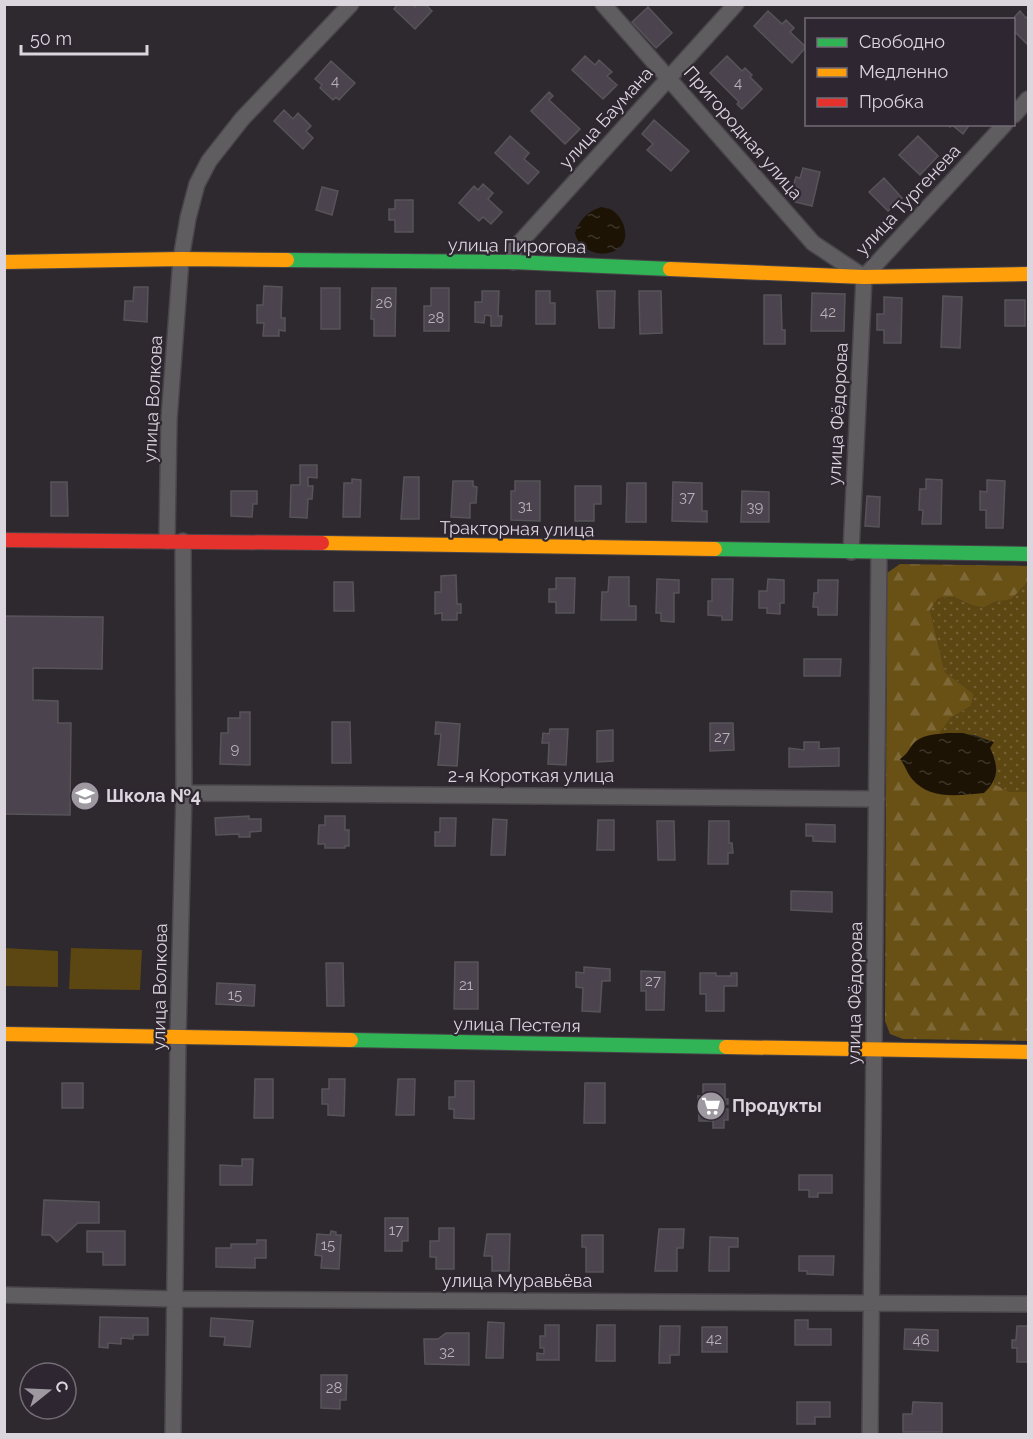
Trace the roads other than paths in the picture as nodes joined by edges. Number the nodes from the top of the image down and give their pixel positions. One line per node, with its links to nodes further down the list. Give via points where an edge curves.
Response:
1 (351, 4): 8 (street, улица Волкова, via 242,119 209,161 197,184)
2 (603, 4): 4 (street, Пригородная улица)
3 (736, 4): 4 (street, улица Баумана)
4 (668, 78): 10 (street, улица Баумана, via 514,249); 12 (street, Пригородная улица, via 813,243)
5 (1029, 99): 6 (street)
6 (1015, 114)
7 (1003, 126): 12 (street, улица Тургенева)
8 (182, 259): 9 (street, улица Пирогова); 10 (street, улица Пирогова); 14 (street, улица Волкова, via 170,419)
9 (4, 262)
10 (513, 262): 12 (street, улица Пирогова)
11 (1029, 274): 12 (street, улица Пирогова)
12 (864, 277): 15 (street, улица Фёдорова)
13 (4, 540): 14 (street, Тракторная улица)
14 (175, 541): 15 (street, Тракторная улица); 18 (street, улица Волкова)
15 (851, 552): 16 (street, Тракторная улица)
16 (879, 552): 17 (street, Тракторная улица); 19 (street, улица Фёдорова)
17 (1029, 554)
18 (184, 793): 19 (street, 2-я Короткая улица); 21 (street, улица Волкова)
19 (877, 799): 22 (street, улица Фёдорова)
20 (4, 1034): 21 (street, улица Пестеля)
21 (178, 1037): 22 (street, улица Пестеля); 25 (street, улица Волкова)
22 (874, 1050): 23 (street, улица Пестеля); 26 (street, улица Фёдорова)
23 (1029, 1052)
24 (4, 1295): 25 (street, улица Муравьёва)
25 (175, 1299): 26 (street, улица Муравьёва); 28 (street, улица Волкова)
26 (872, 1303): 27 (street, улица Муравьёва); 29 (street, улица Фёдорова)
27 (1029, 1304)
28 (173, 1434)
29 (870, 1434)

